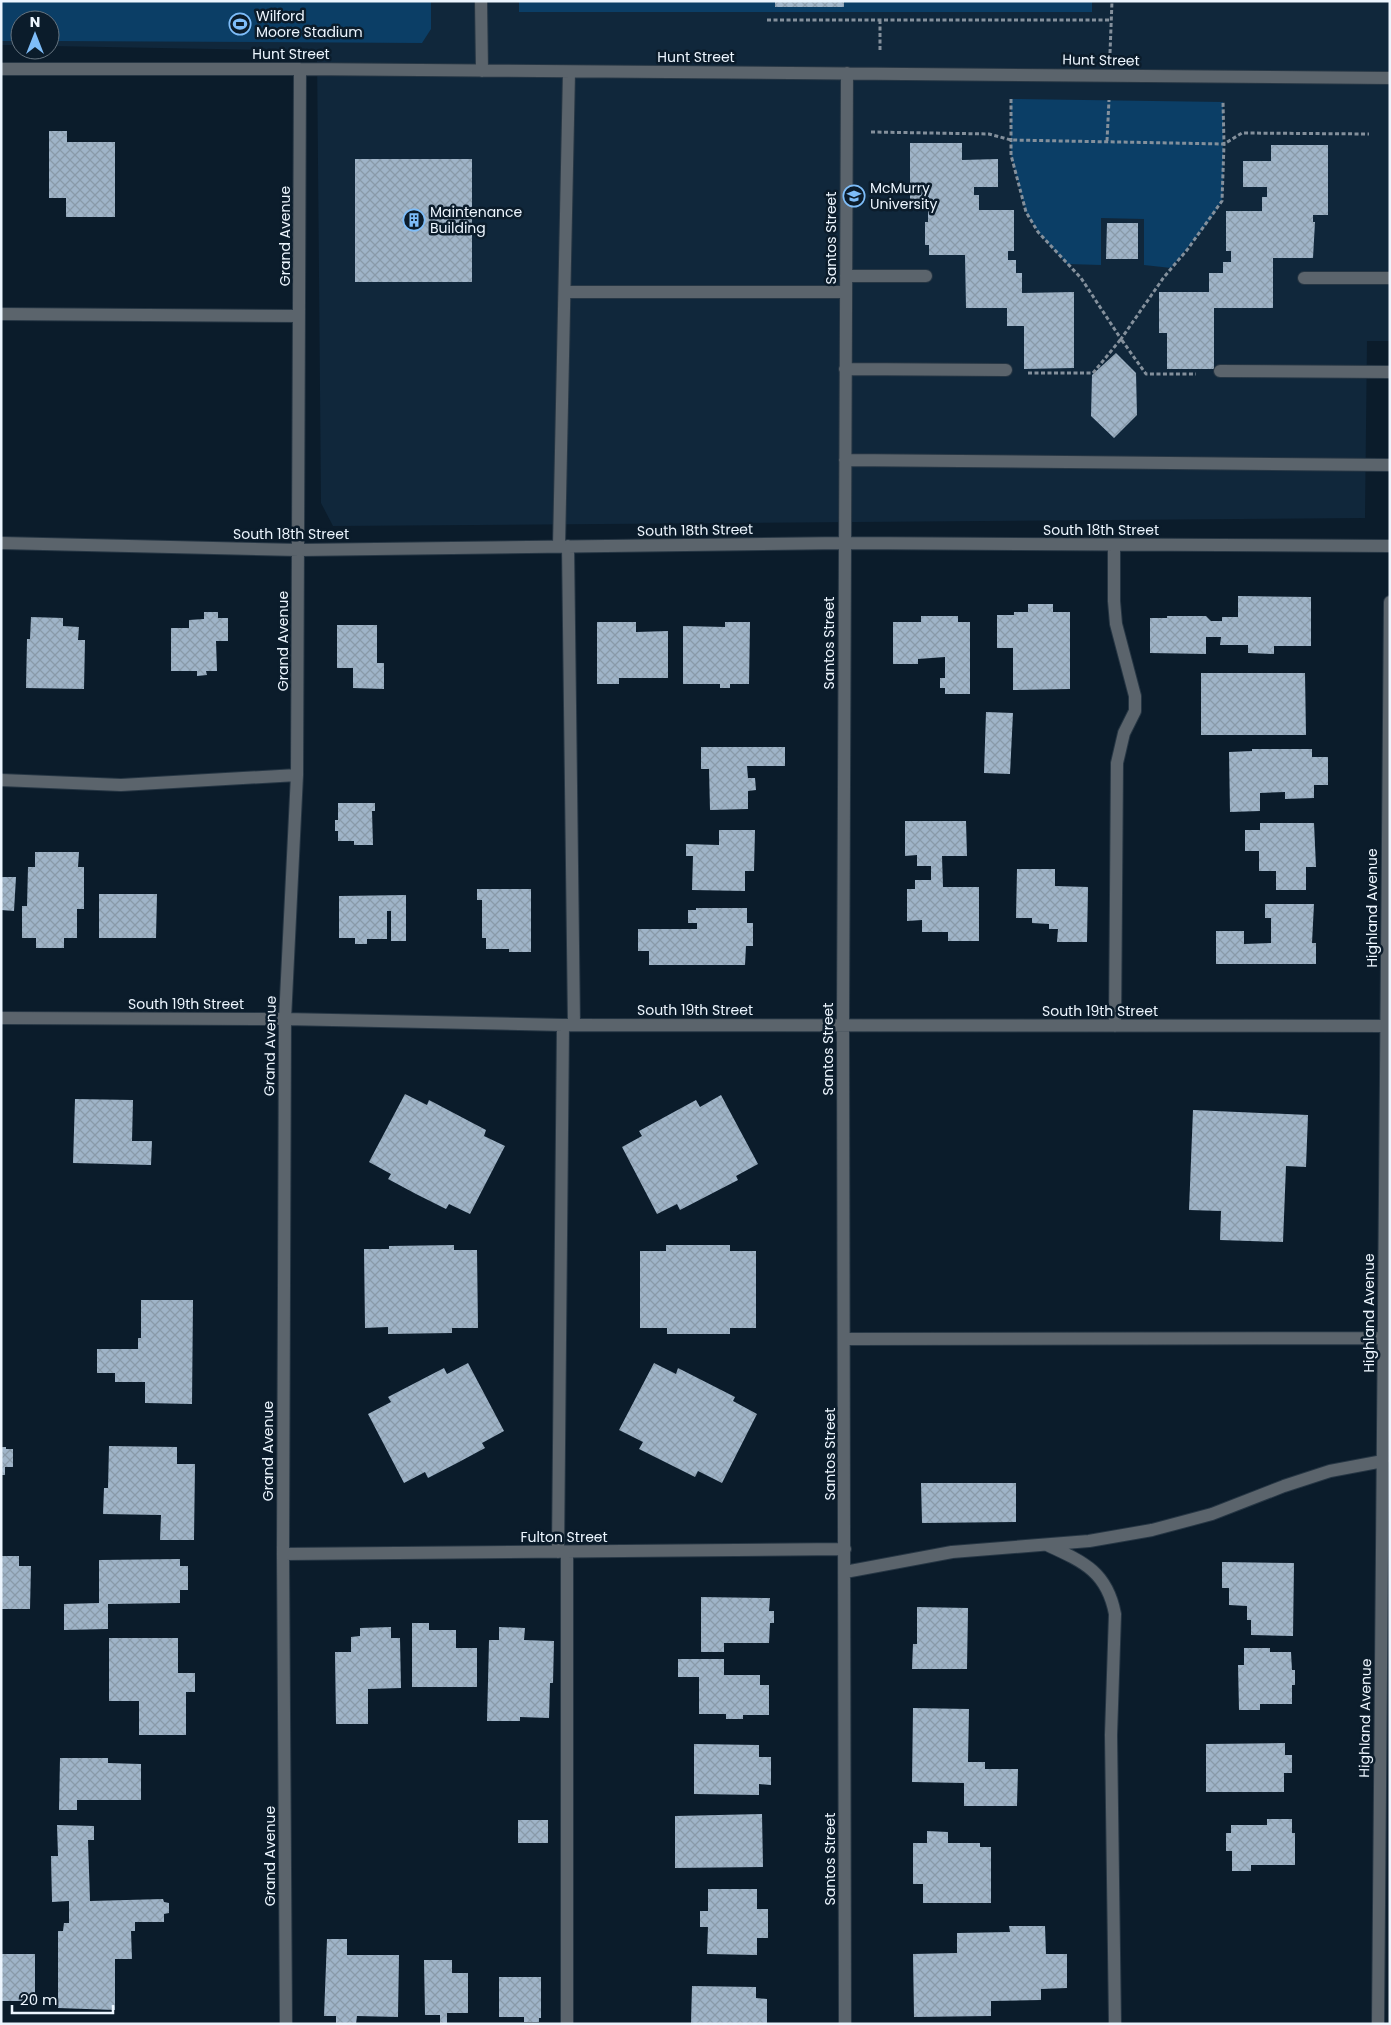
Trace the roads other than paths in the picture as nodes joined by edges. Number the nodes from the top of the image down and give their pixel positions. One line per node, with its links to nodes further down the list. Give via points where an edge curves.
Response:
1 (481, 1): 4 (street)
2 (1, 69): 3 (street, Hunt Street)
3 (300, 69): 4 (street, Hunt Street); 15 (street, Grand Avenue)
4 (482, 71): 5 (street, Hunt Street)
5 (569, 72): 6 (street, Hunt Street); 12 (street)
6 (847, 73): 7 (street, Hunt Street); 8 (street, Santos Street)
7 (1390, 78)
8 (846, 276): 9 (street); 13 (street, Santos Street)
9 (926, 276)
10 (1304, 278): 11 (street)
11 (1390, 278)
12 (565, 292): 13 (street); 25 (street)
13 (846, 292): 16 (street, Santos Street)
14 (1, 314): 15 (street)
15 (299, 316): 27 (street, Grand Avenue)
16 (846, 369): 17 (street); 20 (street, Santos Street)
17 (1006, 370)
18 (1220, 371): 19 (street)
19 (1390, 372)
20 (845, 460): 21 (street); 23 (street, Santos Street)
21 (1390, 465)
22 (1, 543): 27 (street, South 18th Street)
23 (844, 543): 24 (street, South 18th Street); 25 (street, South 18th Street); 34 (street, Santos Street)
24 (1114, 545): 26 (street, South 18th Street); 35 (street, via 1116,624 1135,696 1135,710 1124,733 1117,763)
25 (564, 546): 27 (street, South 18th Street); 33 (street)
26 (1390, 546)
27 (299, 550): 29 (street, Grand Avenue)
28 (1390, 602): 36 (street, Highland Avenue)
29 (297, 775): 30 (street, via 121,785); 32 (street, Grand Avenue)
30 (1, 780)
31 (1, 1018): 32 (street, South 19th Street)
32 (285, 1019): 33 (street, South 19th Street); 43 (street, Grand Avenue)
33 (568, 1025): 34 (street, South 19th Street); 42 (street)
34 (843, 1026): 35 (street, South 19th Street); 38 (street, Santos Street)
35 (1115, 1026): 36 (street, South 19th Street)
36 (1388, 1026): 37 (street, Highland Avenue)
37 (1384, 1338): 38 (street); 39 (street, Highland Avenue)
38 (844, 1339): 41 (street, Santos Street)
39 (1383, 1461): 40 (street, via 1330,1471 1212,1514 1152,1530 1089,1541); 49 (street, Highland Avenue)
40 (1045, 1544): 44 (street, via 952,1552); 48 (street, via 1080,1560 1101,1578 1112,1596 1116,1614 1111,1735)
41 (846, 1549): 42 (street, Fulton Street); 44 (street, Santos Street)
42 (563, 1552): 43 (street, Fulton Street); 46 (street)
43 (283, 1554): 45 (street, Grand Avenue)
44 (846, 1572): 47 (street, Santos Street)
45 (286, 2024)
46 (567, 2024)
47 (845, 2024)
48 (1115, 2024)
49 (1378, 2024)

